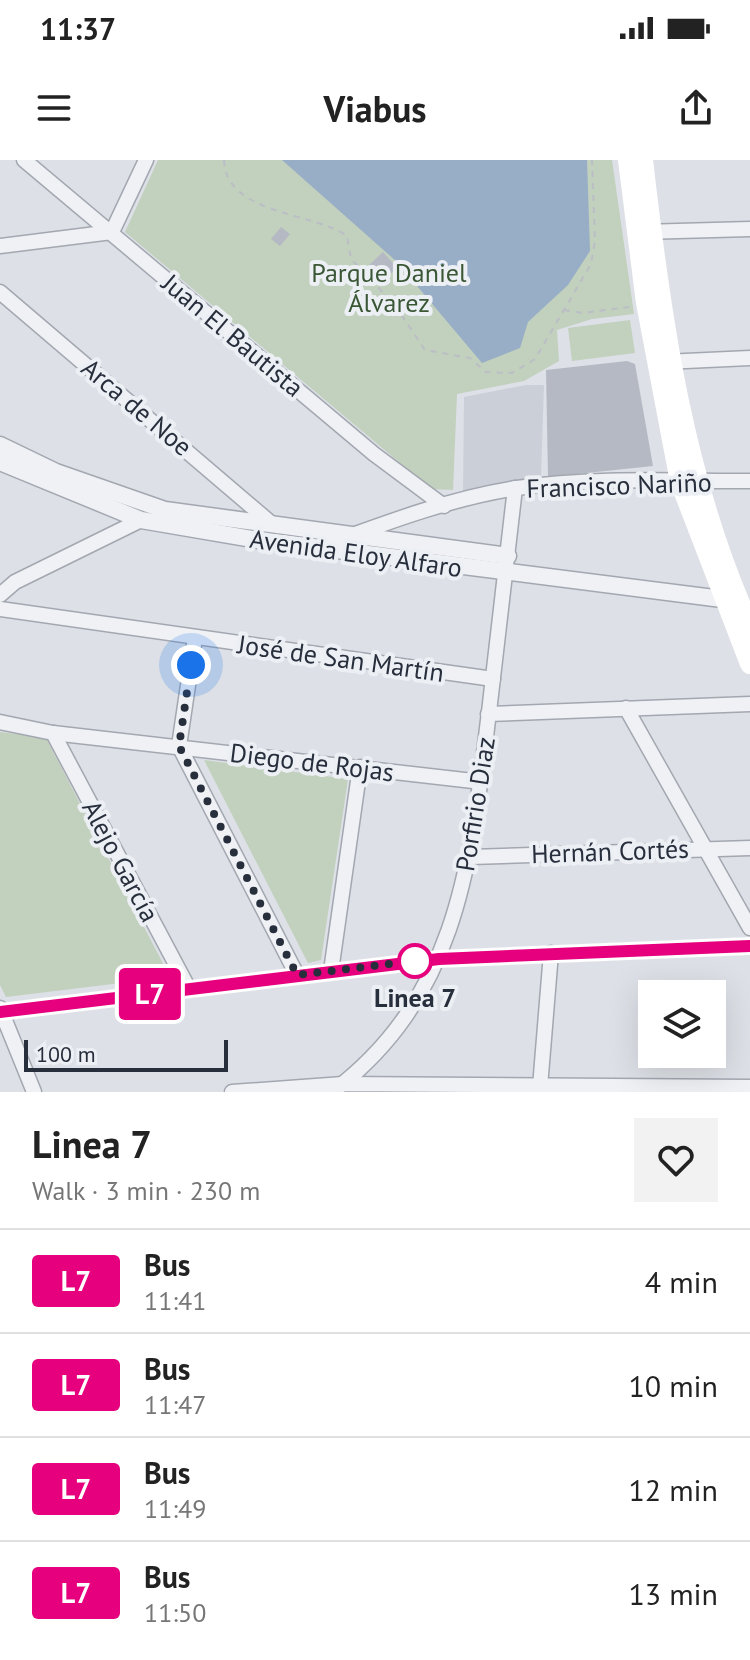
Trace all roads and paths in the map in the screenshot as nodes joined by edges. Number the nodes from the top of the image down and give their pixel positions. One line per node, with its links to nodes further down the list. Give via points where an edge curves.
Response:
1 (24, 160): 8 (street, Juan El Bautista)
2 (146, 160): 8 (street)
3 (224, 160): 13 (path, via 232,182 270,211 332,225 347,236 351,259 394,304 425,350 470,358 486,372 512,373 535,359)
4 (592, 160): 13 (path, via 591,264)
5 (628, 160): 9 (main road)
6 (643, 160): 9 (main road)
7 (750, 229): 9 (street)
8 (112, 232): 10 (street); 21 (street, Juan El Bautista, via 374,454)
9 (644, 232): 12 (main road); 15 (main road)
10 (0, 246)
11 (0, 292): 23 (street, Arca de Noe)
12 (646, 303): 13 (path, via 583,313); 15 (main road)
13 (563, 310)
14 (750, 358): 15 (street)
15 (663, 362): 19 (main road)
16 (0, 445): 23 (street, Avenida Eloy Alfaro, via 56,472 165,510)
17 (0, 462): 22 (street, Avenida Eloy Alfaro)
18 (750, 481): 19 (street, Francisco Nariño)
19 (689, 482): 20 (street, Francisco Nariño); 28 (main road)
20 (515, 488): 21 (street, Francisco Nariño); 26 (street, Porfirio Diaz)
21 (444, 506): 24 (street, Francisco Nariño)
22 (141, 520): 25 (street, Avenida Eloy Alfaro); 27 (street, via 15,582)
23 (272, 524): 24 (street, Avenida Eloy Alfaro)
24 (351, 535): 25 (street, Francisco Nariño); 26 (street, Avenida Eloy Alfaro)
25 (317, 548): 26 (street, Avenida Eloy Alfaro)
26 (506, 565): 28 (street, Avenida Eloy Alfaro); 33 (street, Porfirio Diaz)
27 (0, 595)
28 (737, 598): 30 (main road); 32 (main road)
29 (0, 609): 31 (street, José de San Martín)
30 (750, 626)
31 (195, 638): 33 (street, José de San Martín); 39 (street)
32 (750, 664)
33 (493, 679): 36 (street, Porfirio Diaz)
34 (750, 704): 35 (street)
35 (626, 708): 36 (street); 42 (street)
36 (488, 714): 41 (street, Porfirio Diaz)
37 (0, 722): 38 (street, Diego de Rojas)
38 (53, 733): 39 (street, Diego de Rojas); 51 (street, Alejo García)
39 (179, 746): 40 (street, Diego de Rojas); 50 (street)
40 (360, 767): 41 (street, Diego de Rojas); 49 (street)
41 (482, 782): 44 (street, Porfirio Diaz)
42 (701, 847): 43 (street, Hernán Cortés); 44 (street, Hernán Cortés); 45 (street)
43 (750, 848)
44 (471, 857): 48 (street, Porfirio Diaz)
45 (750, 928)
46 (750, 946): 47 (street)
47 (551, 953): 48 (street); 55 (street)
48 (439, 959): 49 (street); 54 (street, Porfirio Diaz, via 402,1026)
49 (331, 971): 50 (street)
50 (297, 975): 51 (street)
51 (189, 989): 52 (street)
52 (1, 1010): 56 (street)
53 (750, 1087): 55 (street)
54 (338, 1088): 55 (street); 57 (street)
55 (538, 1090)
56 (34, 1092)
57 (232, 1092)

